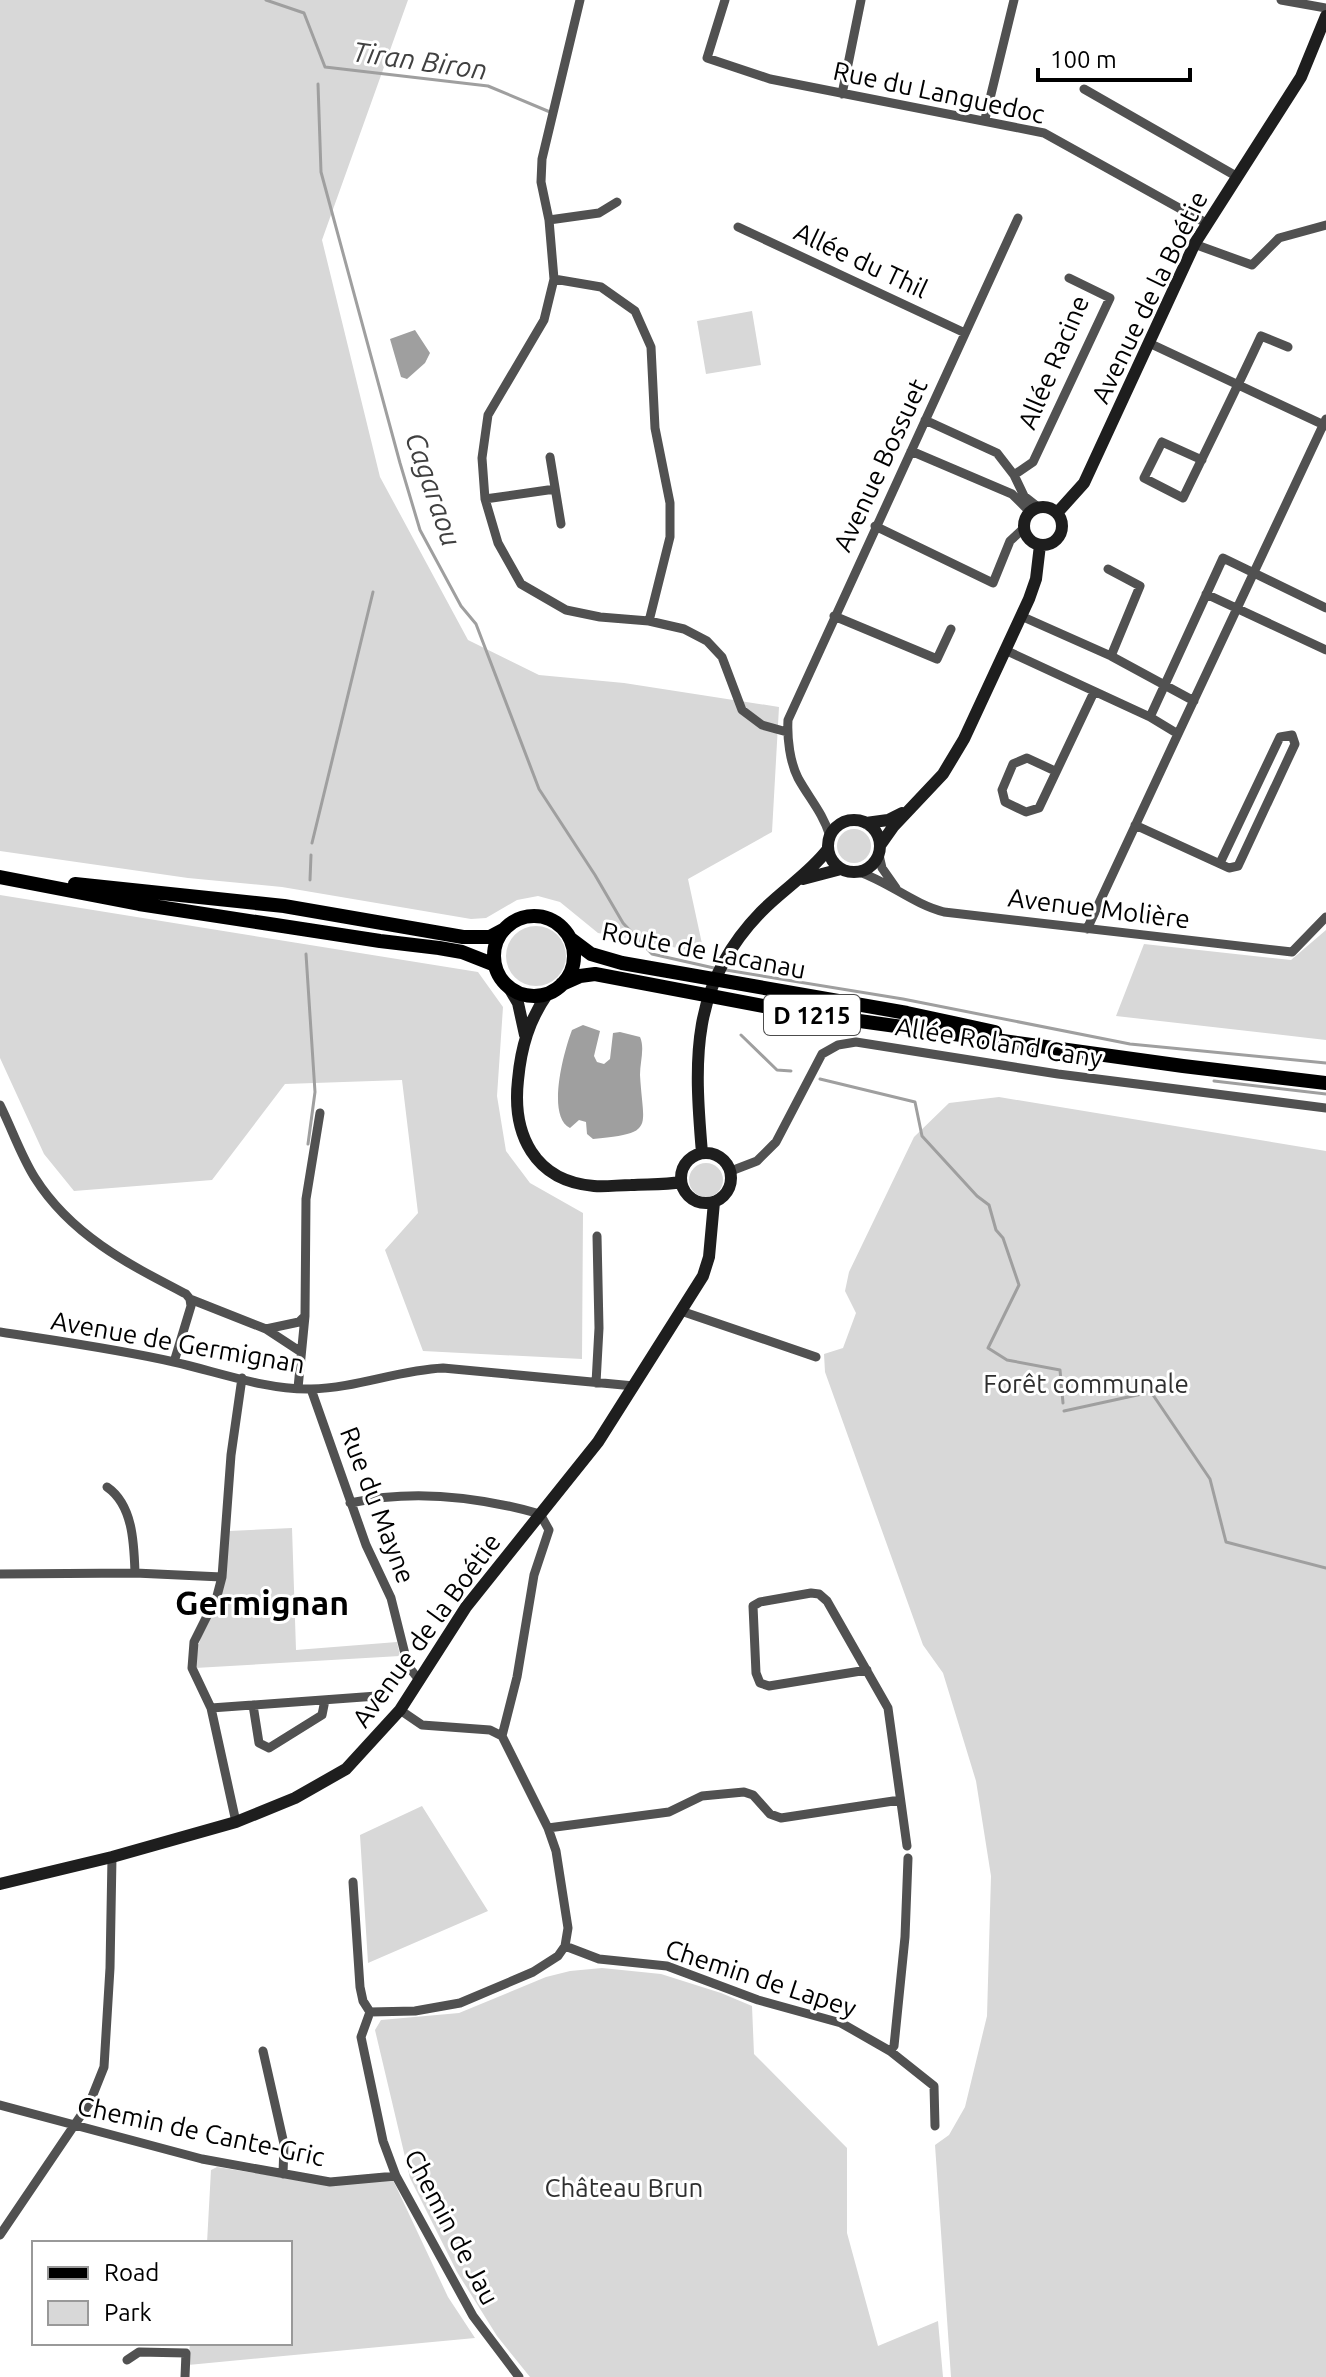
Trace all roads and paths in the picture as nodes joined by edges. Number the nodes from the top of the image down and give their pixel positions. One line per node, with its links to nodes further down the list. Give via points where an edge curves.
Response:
1 (580, 0): 14 (street, via 542,159)
2 (725, 0): 9 (street, Rue du Languedoc, via 707,58 770,79)
3 (861, 0): 9 (street)
4 (1014, 0): 10 (street)
5 (1281, 0): 6 (street)
6 (1326, 8)
7 (1326, 16): 11 (main road, Avenue de la Boétie, via 1301,77)
8 (1084, 89): 11 (street)
9 (842, 94): 10 (street, Rue du Languedoc)
10 (985, 119): 15 (street, Rue du Languedoc, via 1044,133)
11 (1236, 176): 15 (main road, Avenue de la Boétie)
12 (617, 202): 14 (street, via 599,213)
13 (1018, 218): 21 (street, Avenue Bossuet)
14 (549, 220): 20 (street)
15 (1206, 223): 18 (main road, Avenue de la Boétie)
16 (1326, 225): 18 (street, via 1279,238 1252,265)
17 (738, 227): 21 (street, Allée du Thil)
18 (1194, 244): 22 (main road, Avenue de la Boétie)
19 (1069, 278): 30 (street, Allée Racine, via 1110,298 1033,462)
20 (554, 279): 32 (street, via 544,320 488,415 482,458); 46 (street, via 601,287 635,311 651,347 655,428 670,503 670,537)
21 (965, 333): 25 (street, Avenue Bossuet)
22 (1149, 343): 24 (street); 34 (main road, Avenue de la Boétie, via 1084,483)
23 (1288, 347): 24 (street, via 1261,336)
24 (1239, 384): 26 (street); 29 (street)
25 (925, 420): 27 (street, Avenue Bossuet); 30 (street, via 997,453)
26 (1325, 423): 40 (street)
27 (911, 451): 33 (street, via 1012,494); 36 (street, Avenue Bossuet)
28 (550, 457): 31 (street)
29 (1202, 460): 29 (street, via 1162,442 1144,478 1183,498)
30 (1014, 475): 33 (street)
31 (555, 489): 32 (street); 35 (street)
32 (485, 499): 46 (street, via 498,543 521,584 566,610)
33 (1034, 509): 34 (main road); 37 (main road)
34 (1057, 513): 38 (main road, via 1062,525 1058,538)
35 (561, 524)
36 (875, 526): 37 (street, via 993,583 1010,541); 44 (street, Avenue Bossuet)
37 (1024, 528): 38 (main road)
38 (1040, 545): 45 (main road, via 1036,579)
39 (1108, 569): 50 (street, via 1140,586)
40 (1253, 572): 41 (street, via 1223,558); 42 (street); 43 (street)
41 (1206, 594): 42 (street); 51 (street)
42 (1237, 608): 49 (street); 53 (street)
43 (1326, 608)
44 (834, 616): 47 (street, via 937,659); 55 (street, Avenue Bossuet)
45 (1021, 616): 48 (main road); 50 (street)
46 (649, 621): 55 (street, via 707,641 722,657 742,710 762,725)
47 (951, 629)
48 (1005, 650): 52 (street); 58 (main road, via 964,739 943,774)
49 (1326, 650)
50 (1111, 656): 51 (street)
51 (1164, 684): 53 (street); 54 (street)
52 (1094, 692): 54 (street); 57 (street)
53 (1194, 701): 56 (street)
54 (1150, 717): 56 (street)
55 (787, 732): 61 (street, via 797,775 821,812)
56 (1178, 734): 60 (street)
57 (1055, 771): 57 (street, via 1039,808 1026,812 1005,802 1002,790 1013,764 1027,758)
58 (915, 805): 59 (main road, via 888,820); 62 (main road)
59 (866, 823): 61 (main road, via 845,822); 62 (main road)
60 (1135, 825): 63 (street); 72 (street)
61 (829, 842): 64 (main road, via 830,857); 68 (main road)
62 (880, 850): 65 (main road, via 871,866); 69 (street, via 885,874)
63 (1220, 863): 63 (street, via 1238,866 1295,744 1292,735 1280,737)
64 (841, 869): 65 (main road); 68 (main road)
65 (859, 872): 69 (street, Avenue Molière)
66 (0, 877): 67 (main road)
67 (18, 880): 71 (main road, via 284,906 463,937 490,937); 74 (main road, via 139,904 462,952)
68 (797, 881): 84 (main road, via 753,921 711,990 701,1023 696,1077)
69 (904, 896): 72 (street, Avenue Molière, via 944,912)
70 (1326, 917): 72 (street, Avenue Molière, via 1292,952)
71 (505, 929): 73 (main road, via 527,916 540,916 553,920); 74 (main road, via 494,953)
72 (1087, 929)
73 (571, 939): 75 (main road, via 573,965); 79 (main road, Route de Lacanau / D 1215, via 591,954 622,963 907,1013)
74 (495, 965): 76 (main road)
75 (562, 984): 77 (main road); 79 (main road, Route de Lacanau / D 1215, via 595,974 795,1012)
76 (508, 986): 77 (main road, via 519,993); 78 (main road)
77 (548, 993): 78 (main road)
78 (525, 1035): 86 (main road, via 516,1112 535,1158 576,1183)
79 (1066, 1048): 80 (main road, Route de Lacanau / D 1215)
80 (1326, 1083)
81 (0, 1105): 89 (street, via 35,1178 72,1224 121,1260)
82 (1326, 1108): 85 (street, Allée Roland Cany, via 856,1042 822,1054 776,1142 757,1161)
83 (320, 1113): 91 (street, via 306,1199)
84 (702, 1153): 85 (main road, via 716,1155); 86 (main road, via 683,1166)
85 (731, 1171): 87 (main road, via 727,1193)
86 (681, 1182): 87 (main road, via 692,1200)
87 (714, 1202): 90 (main road, Avenue de la Boétie, via 709,1257)
88 (597, 1236): 98 (street)
89 (190, 1299): 92 (street); 96 (street)
90 (681, 1311): 95 (street); 99 (main road, Avenue de la Boétie)
91 (305, 1316): 92 (street); 94 (street)
92 (266, 1329): 94 (street)
93 (0, 1332): 96 (street, Avenue de Germignan)
94 (301, 1352): 100 (street)
95 (816, 1357)
96 (174, 1362): 97 (street, Avenue de Germignan)
97 (242, 1378): 100 (street, Avenue de Germignan); 107 (street)
98 (596, 1383): 99 (street, Avenue de Germignan); 101 (street, Avenue de Germignan, via 443,1368)
99 (634, 1386): 104 (main road, Avenue de la Boétie, via 598,1442)
100 (298, 1388): 101 (street, Avenue de Germignan)
101 (311, 1389): 103 (street, Rue du Mayne)
102 (107, 1487): 105 (street, via 118,1495 134,1536)
103 (350, 1503): 104 (street, via 413,1496 472,1499); 109 (street, Rue du Mayne, via 391,1598 408,1666)
104 (540, 1514): 109 (main road, Avenue de la Boétie, via 466,1607); 115 (street, via 549,1530 534,1575)
105 (135, 1573): 106 (street); 107 (street)
106 (0, 1574)
107 (222, 1577): 113 (street, via 194,1642 192,1668)
108 (867, 1670): 108 (street, via 819,1594 753,1606 760,1683 769,1686); 116 (street, via 888,1708)
109 (420, 1681): 114 (main road, Avenue de la Boétie)
110 (377, 1696): 111 (street)
111 (325, 1700): 112 (street); 112 (street, via 322,1715 269,1748 259,1743)
112 (253, 1705): 113 (street)
113 (211, 1708): 117 (street)
114 (400, 1710): 115 (street, via 422,1725 490,1730); 117 (main road, Avenue de la Boétie, via 346,1769)
115 (502, 1736): 118 (street)
116 (900, 1800): 118 (street, via 781,1818 744,1792 702,1796 669,1812); 119 (street)
117 (236, 1822): 120 (main road, Avenue de la Boétie)
118 (548, 1828): 124 (street, via 561,1873)
119 (907, 1846)
120 (112, 1857): 123 (main road, Avenue de la Boétie); 130 (street, via 105,2058 90,2102)
121 (908, 1858): 127 (street, via 905,1937)
122 (353, 1882): 125 (street, via 360,1987)
123 (0, 1884)
124 (565, 1946): 125 (street, via 533,1972 460,2003); 127 (street, Chemin de Lapey, via 599,1959 667,1966 841,2023)
125 (370, 2012): 132 (street, Chemin de Jau, via 361,2037 383,2141)
126 (263, 2051): 131 (street, via 284,2144)
127 (890, 2051): 129 (street, Chemin de Lapey, via 934,2086)
128 (0, 2105): 130 (street, Chemin de Cante-Gric)
129 (935, 2126)
130 (73, 2127): 131 (street, Chemin de Cante-Gric); 133 (street)
131 (283, 2174): 132 (street, Chemin de Cante-Gric, via 330,2182)
132 (396, 2176): 136 (street, Chemin de Jau, via 473,2316)
133 (0, 2235)
134 (127, 2360): 135 (street, via 139,2352 186,2353)
135 (185, 2377)
136 (519, 2377)

